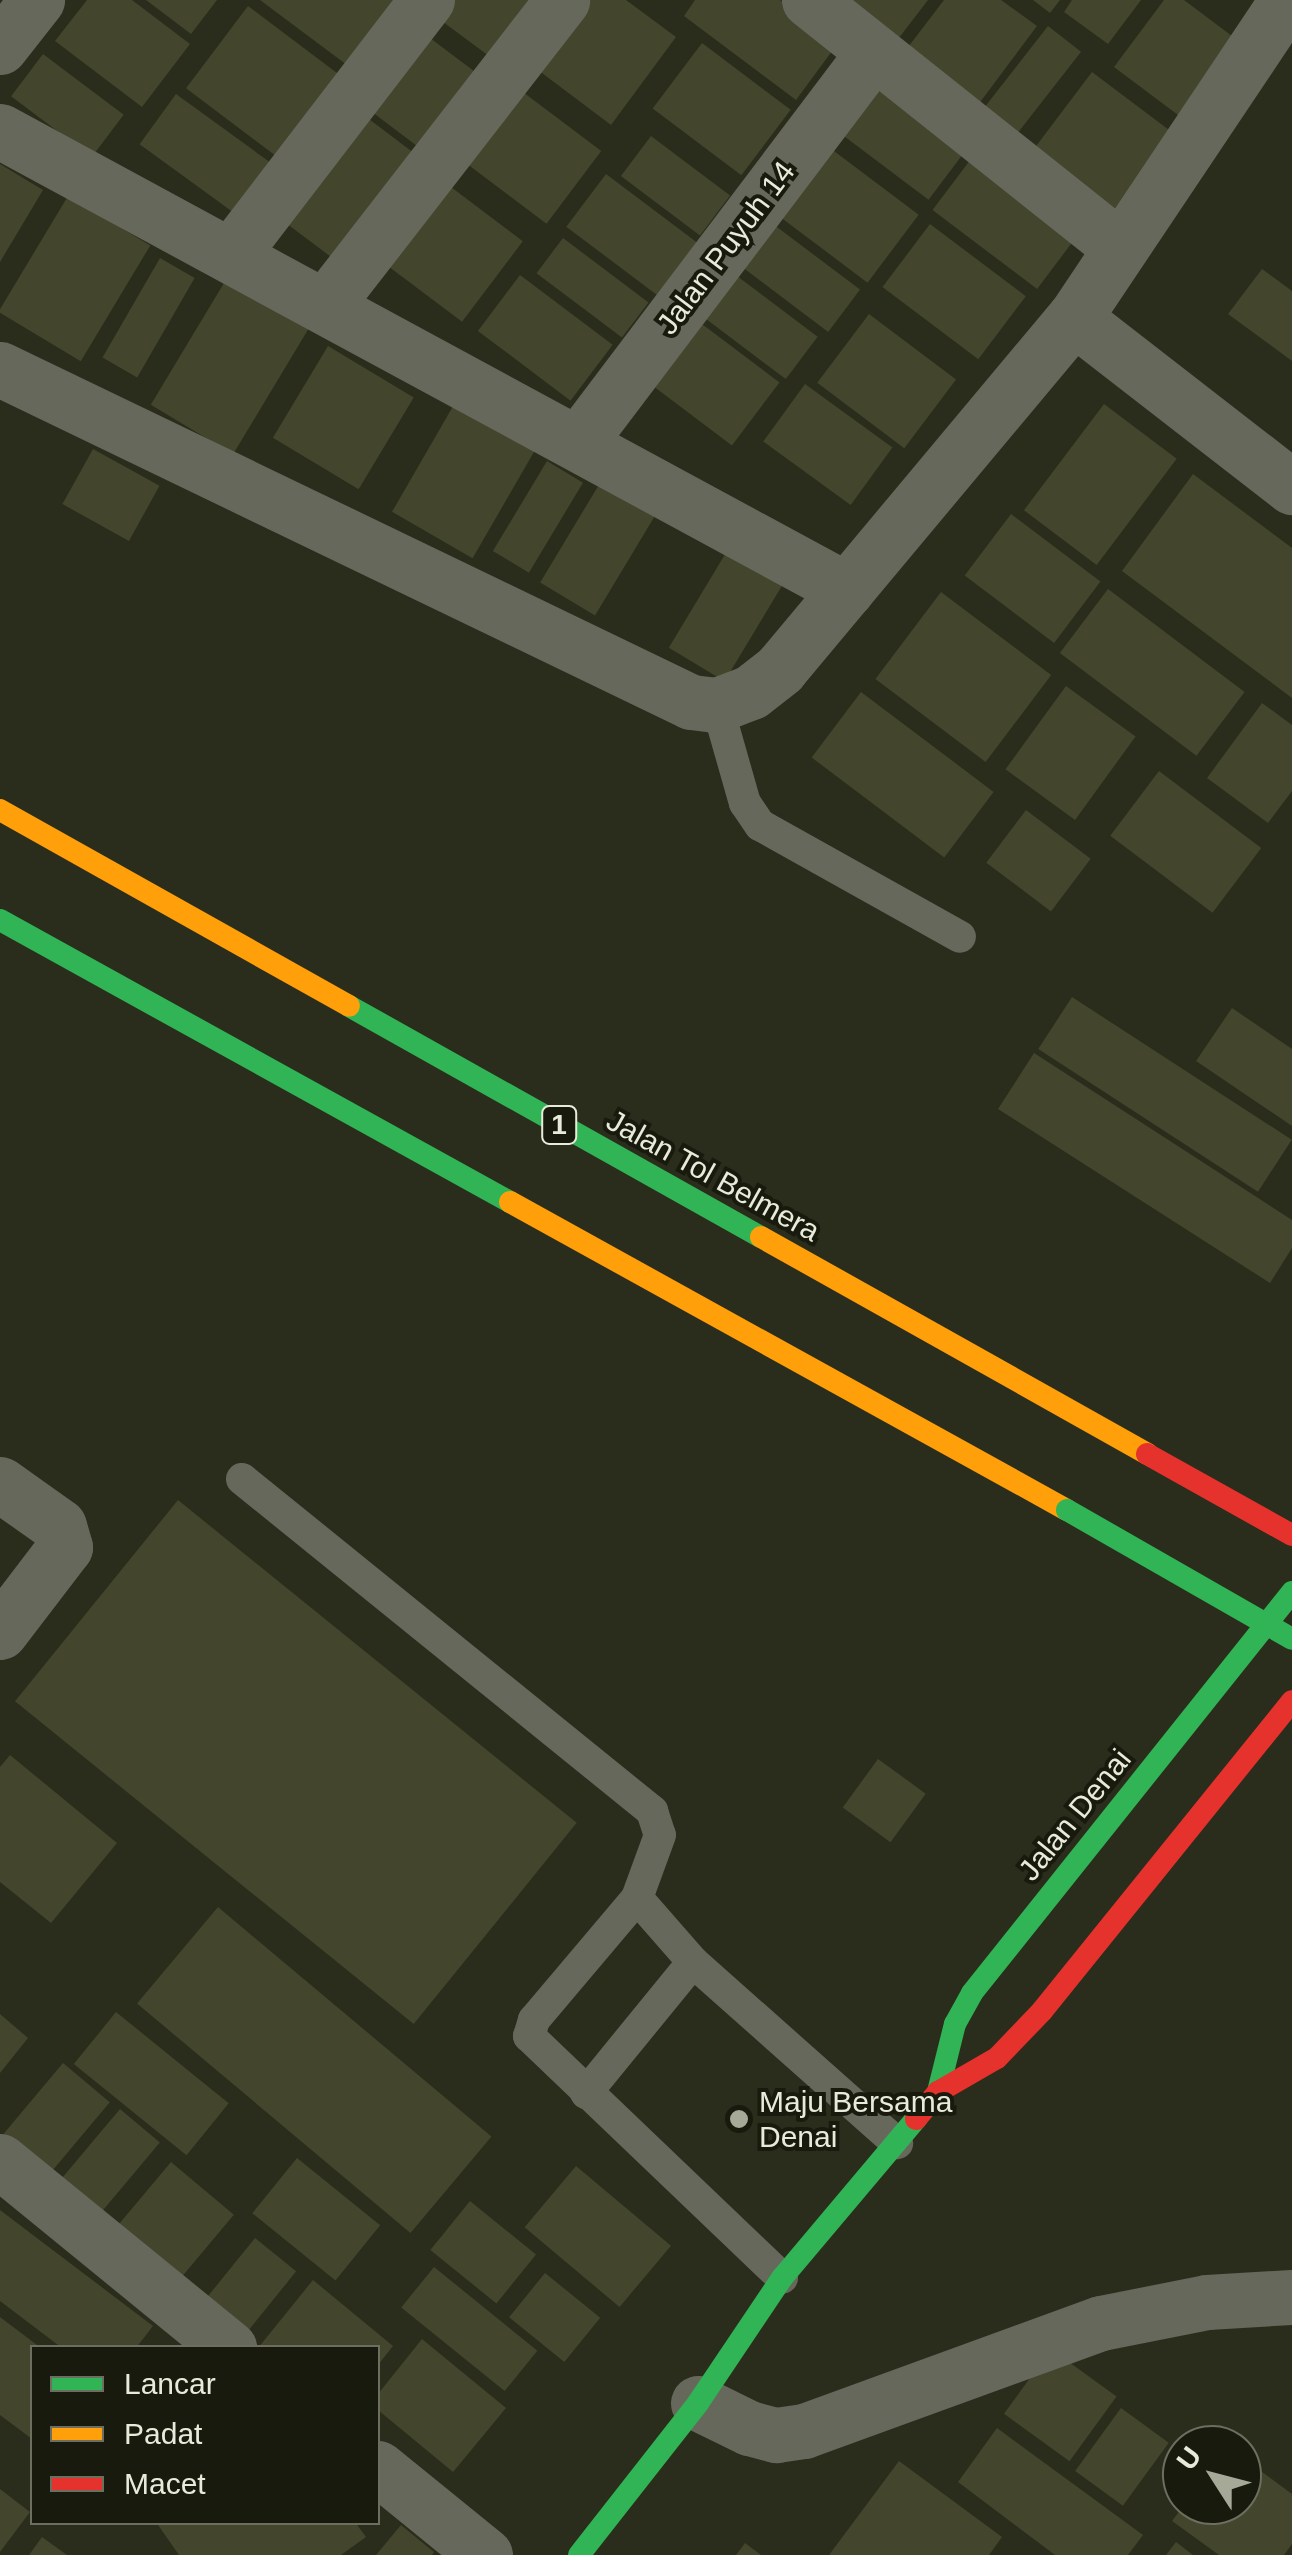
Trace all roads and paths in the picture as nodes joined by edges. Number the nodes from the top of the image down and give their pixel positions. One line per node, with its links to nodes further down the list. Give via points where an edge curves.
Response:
1 (37, 0): 6 (street)
2 (427, 0): 10 (street)
3 (562, 0): 11 (street)
4 (809, 0): 7 (street)
5 (1287, 0): 9 (street)
6 (0, 47)
7 (874, 52): 9 (street); 14 (street, Jalan Puyuh 14)
8 (0, 131): 10 (street)
9 (1118, 246): 12 (street)
10 (231, 255): 11 (street)
11 (326, 306): 14 (street)
12 (1074, 318): 15 (street); 16 (street)
13 (0, 369): 17 (street, via 691,702)
14 (578, 444): 16 (street)
15 (1292, 487)
16 (847, 590): 17 (street, via 780,669 750,692)
17 (717, 704): 20 (lane, via 745,803 760,825)
18 (0, 810): 23 (main road, Jalan Tol Belmera / 1)
19 (0, 920): 26 (main road, bridge)
20 (960, 938)
21 (242, 1479): 28 (lane, via 652,1811 660,1835)
22 (0, 1484): 25 (street, via 64,1536 62,1558)
23 (1292, 1535)
24 (1292, 1592): 30 (main road, Jalan Denai, via 972,1993 955,2024)
25 (0, 1632)
26 (1292, 1639)
27 (1292, 1702): 30 (main road, Jalan Denai, via 1042,2011 997,2058)
28 (637, 1898): 29 (lane); 31 (lane, via 529,2026 529,2036)
29 (693, 1962): 31 (lane); 32 (lane)
30 (938, 2092): 32 (main road, Jalan Denai)
31 (586, 2093): 34 (lane)
32 (896, 2143): 34 (main road, Jalan Denai)
33 (0, 2161): 36 (street)
34 (782, 2278): 37 (main road, Jalan Denai)
35 (1292, 2298): 37 (street, via 1207,2302 1100,2323 804,2431 776,2435 749,2428)
36 (226, 2345)
37 (698, 2403): 40 (main road, Jalan Denai)
38 (380, 2470): 39 (street)
39 (485, 2555)
40 (579, 2555)

